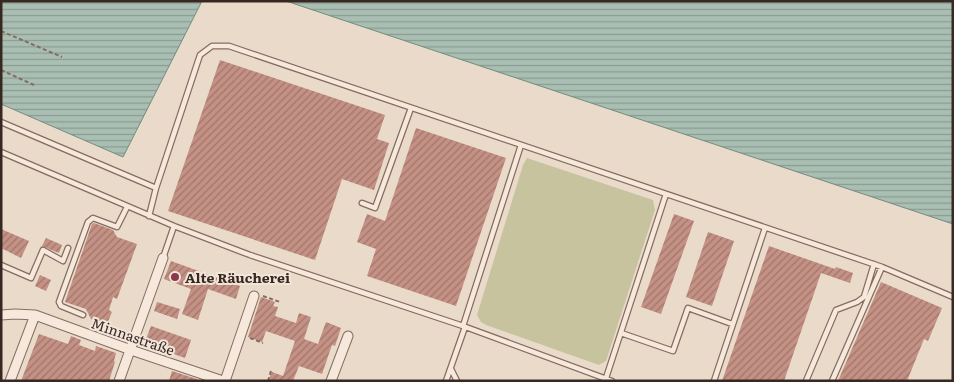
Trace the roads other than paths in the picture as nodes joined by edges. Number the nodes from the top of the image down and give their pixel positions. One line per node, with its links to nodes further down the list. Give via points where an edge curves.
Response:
1 (411, 108): 3 (lane); 5 (lane, via 229,46 212,46 200,55); 7 (lane, via 375,208)
2 (1, 122): 5 (lane)
3 (521, 145): 6 (lane); 23 (lane)
4 (1, 152): 8 (lane)
5 (156, 188): 9 (lane)
6 (666, 194): 11 (lane); 24 (lane)
7 (362, 203)
8 (127, 207): 9 (lane); 21 (lane, via 118,227 93,218 88,222 59,302 61,306)
9 (149, 216): 10 (lane)
10 (174, 226): 13 (lane); 23 (lane, via 250,255)
11 (765, 228): 15 (lane); 22 (lane)
12 (68, 248): 14 (lane, via 64,260 43,250 31,278)
13 (163, 258): 26 (street)
14 (1, 264)
15 (874, 264): 16 (lane); 37 (lane, via 864,297 836,310)
16 (882, 267): 18 (lane); 38 (lane)
17 (254, 296): 31 (street)
18 (953, 297)
19 (1, 315): 20 (street, Minnastraße)
20 (35, 315): 26 (street, Minnastraße); 29 (street)
21 (83, 315)
22 (732, 324): 24 (lane, via 688,308 674,351); 36 (lane)
23 (464, 326): 27 (lane); 28 (lane)
24 (621, 333): 28 (lane)
25 (348, 336): 32 (street)
26 (131, 350): 30 (street); 31 (street, Minnastraße)
27 (451, 369): 33 (lane); 34 (lane)
28 (606, 378): 35 (lane)
29 (10, 381)
30 (119, 381)
31 (224, 381)
32 (330, 381)
33 (446, 381)
34 (457, 381)
35 (612, 381)
36 (714, 381)
37 (806, 381)
38 (832, 381)

